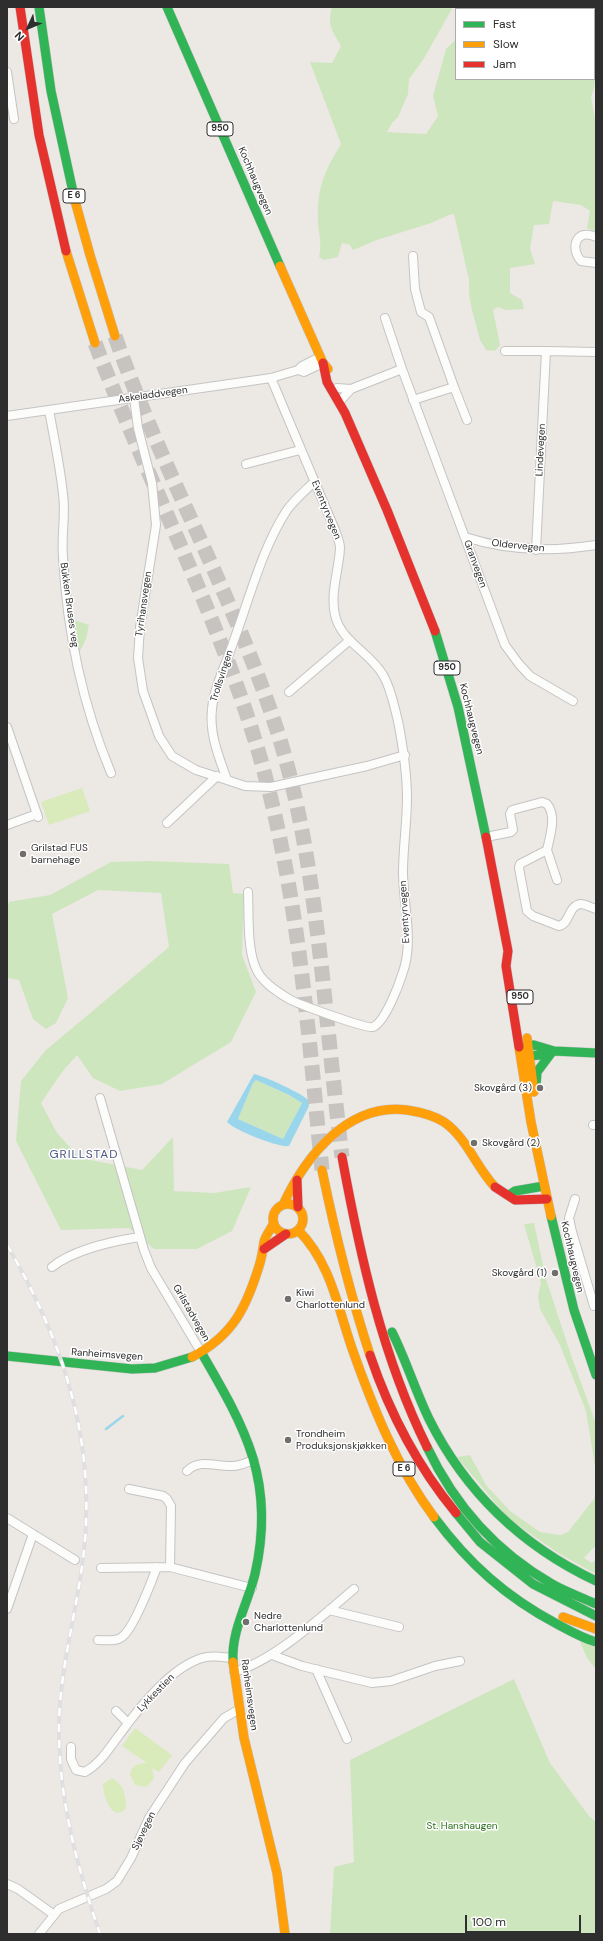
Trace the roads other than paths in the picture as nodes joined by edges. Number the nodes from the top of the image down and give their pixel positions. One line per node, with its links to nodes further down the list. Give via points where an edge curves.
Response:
1 (20, 7): 11 (main road, E 6, via 31,94 52,198 71,270)
2 (39, 7): 10 (main road, E 6, via 44,53 64,155 90,255)
3 (167, 7): 15 (main road, Kochhaugvegen / 950)
4 (7, 72): 5 (street)
5 (14, 118)
6 (596, 237): 8 (street, via 590,234 583,235 575,248 576,255 581,261)
7 (413, 256): 18 (street, via 415,289 421,312 429,317)
8 (596, 263)
9 (385, 318): 16 (street, Granvegen)
10 (115, 336)
11 (95, 343)
12 (505, 351): 13 (street)
13 (546, 351): 14 (street); 33 (street, Lindevegen)
14 (596, 352)
15 (322, 360): 17 (street, Askeladdvegen, via 304,372 298,370); 19 (main road, Kochhaugvegen / 950); 25 (main road, Kochhaugvegen / 950, via 333,393)
16 (402, 369): 20 (street); 23 (street, Granvegen)
17 (271, 378): 21 (street, Askeladdvegen); 28 (street, Eventyrvegen)
18 (454, 386): 23 (street); 27 (street)
19 (337, 388): 20 (street); 22 (main road, Kochhaugvegen / 950)
20 (351, 389): 22 (street)
21 (134, 398): 24 (street, Askeladdvegen); 40 (street, Tyrihansvegen, via 138,428 152,483 156,525 140,627 138,658 143,691 158,736 172,756 187,767)
22 (342, 399): 25 (main road, Kochhaugvegen / 950)
23 (413, 400): 31 (street, Granvegen)
24 (49, 410): 26 (street, Askeladdvegen); 39 (street, Bukken Bruses veg, via 63,494 65,521 62,555 65,585 80,673 86,702)
25 (345, 413): 44 (main road, Kochhaugvegen / 950, via 436,635 460,714)
26 (7, 416)
27 (467, 420)
28 (300, 450): 29 (street); 30 (street, Eventyrvegen)
29 (246, 464)
30 (314, 482): 34 (street, Eventyrvegen, via 340,546 334,593 335,615 344,634); 41 (street, Trollsvingen, via 288,510 272,538 214,694 212,734)
31 (465, 538): 33 (street, Oldervegen); 36 (street, Granvegen, via 505,644 530,676)
32 (596, 545): 33 (street, Oldervegen)
33 (536, 550)
34 (350, 640): 35 (street); 38 (street, Eventyrvegen, via 368,656 383,675 394,706)
35 (289, 692)
36 (573, 701)
37 (7, 728): 43 (street, via 37,816)
38 (405, 755): 41 (street, via 346,772 271,787 245,786); 47 (street, Eventyrvegen, via 407,798 403,875 408,922 407,946 404,970 397,989 386,1012 376,1025 370,1028 357,1025 290,1000 266,983 255,967 250,943)
39 (111, 773)
40 (217, 776): 41 (street, Tyrihansvegen); 42 (street)
41 (227, 780)
42 (167, 823)
43 (7, 824)
44 (486, 837): 45 (street, via 513,830 510,814 512,810 545,803 550,807 552,816); 49 (main road, Kochhaugvegen / 950)
45 (547, 850): 46 (street); 48 (street, via 520,864 527,911 559,926 565,923 572,909 581,904)
46 (557, 880)
47 (248, 892)
48 (596, 909)
49 (508, 951): 50 (main road, Kochhaugvegen / 950, via 515,965); 51 (main road, Kochhaugvegen / 950, via 506,966)
50 (528, 1045): 51 (main road); 52 (main road, via 551,1048); 54 (main road, Kochhaugvegen / 950)
51 (520, 1052): 54 (main road); 57 (main road, Kochhaugvegen / 950, via 530,1118)
52 (552, 1052): 53 (main road); 54 (main road); 55 (main road, via 537,1072)
53 (596, 1053)
54 (530, 1056): 55 (main road, Kochhaugvegen / 950)
55 (534, 1092): 57 (main road, Kochhaugvegen / 950, via 538,1117)
56 (100, 1098): 70 (street, Grilstadvegen)
57 (537, 1141): 61 (main road, Kochhaugvegen / 950)
58 (342, 1156): 74 (main road, via 354,1219)
59 (322, 1170): 79 (main road, E 6, via 336,1239 363,1335 385,1394)
60 (296, 1180): 62 (main road, via 314,1153 349,1122 374,1111 405,1108 430,1114 453,1129 467,1145 489,1182); 65 (main road); 66 (main road)
61 (544, 1186): 62 (main road, via 515,1191); 63 (main road, Kochhaugvegen / 950)
62 (509, 1195): 63 (main road, via 515,1200)
63 (547, 1199): 77 (main road, Kochhaugvegen / 950, via 567,1291)
64 (575, 1199): 73 (street, via 569,1218)
65 (283, 1204): 66 (main road); 67 (main road, via 273,1215)
66 (298, 1207): 68 (main road, via 303,1214 303,1220)
67 (274, 1223): 69 (main road, via 278,1230); 71 (main road, Grilstadvegen, via 264,1240)
68 (298, 1230): 69 (main road); 99 (main road, E 6, via 313,1244 324,1266 360,1372 399,1460 440,1526 477,1568 499,1587 538,1614 589,1640)
69 (286, 1234): 71 (main road)
70 (140, 1237): 72 (street, via 118,1240 87,1250 61,1260); 75 (street, Grilstadvegen, via 152,1268)
71 (264, 1248): 75 (main road, Grilstadvegen, via 244,1308 220,1339)
72 (52, 1267)
73 (595, 1308)
74 (379, 1318): 88 (main road, via 392,1332 420,1399 442,1442 477,1493 502,1520 526,1540 560,1564); 91 (main road, via 414,1423 435,1465 464,1509 499,1546 520,1562 564,1590)
75 (201, 1352): 76 (main road, Ranheimsvegen, via 178,1363 143,1369); 78 (main road, Ranheimsvegen, via 230,1400)
76 (7, 1356)
77 (596, 1375)
78 (254, 1460): 80 (street, via 233,1466 200,1463); 89 (main road, Ranheimsvegen, via 262,1496 263,1526)
79 (422, 1468): 94 (main road, E 6, via 455,1516 492,1554 537,1588); 95 (main road, E 6, via 439,1510 466,1544 515,1588)
80 (187, 1471)
81 (129, 1489): 85 (street, via 163,1496 171,1506)
82 (7, 1518): 83 (street)
83 (33, 1534): 84 (street); 92 (street)
84 (75, 1560)
85 (170, 1567): 87 (street); 89 (street)
86 (101, 1568): 87 (street)
87 (158, 1568): 98 (street, via 133,1622 122,1637)
88 (596, 1581)
89 (252, 1588): 101 (main road, Ranheimsvegen, via 235,1640)
90 (354, 1589): 93 (street)
91 (596, 1604)
92 (7, 1609)
93 (329, 1610): 96 (street); 100 (street)
94 (596, 1616)
95 (576, 1623): 97 (main road, E 6); 99 (main road, E 6)
96 (399, 1627)
97 (596, 1629)
98 (98, 1640)
99 (596, 1640)
100 (272, 1655): 103 (street); 104 (street, via 248,1668)
101 (232, 1658): 104 (main road, Ranheimsvegen); 107 (street, Lykkestien, via 211,1657 186,1665 173,1674)
102 (460, 1661): 103 (street, via 434,1666 391,1681 372,1683)
103 (316, 1669): 108 (street)
104 (234, 1672): 106 (main road, Ranheimsvegen)
105 (116, 1710): 107 (street)
106 (238, 1710): 111 (street, Sjøvegen, via 224,1718 185,1763 149,1818 131,1858 117,1881 106,1889); 113 (main road, Ranheimsvegen, via 275,1865)
107 (128, 1723): 109 (street, Lykkestien, via 96,1765 85,1772 76,1770 71,1759)
108 (347, 1739)
109 (71, 1747)
110 (7, 1884): 111 (street)
111 (53, 1914): 112 (street, Sjøvegen)
112 (39, 1934)
113 (285, 1934)

